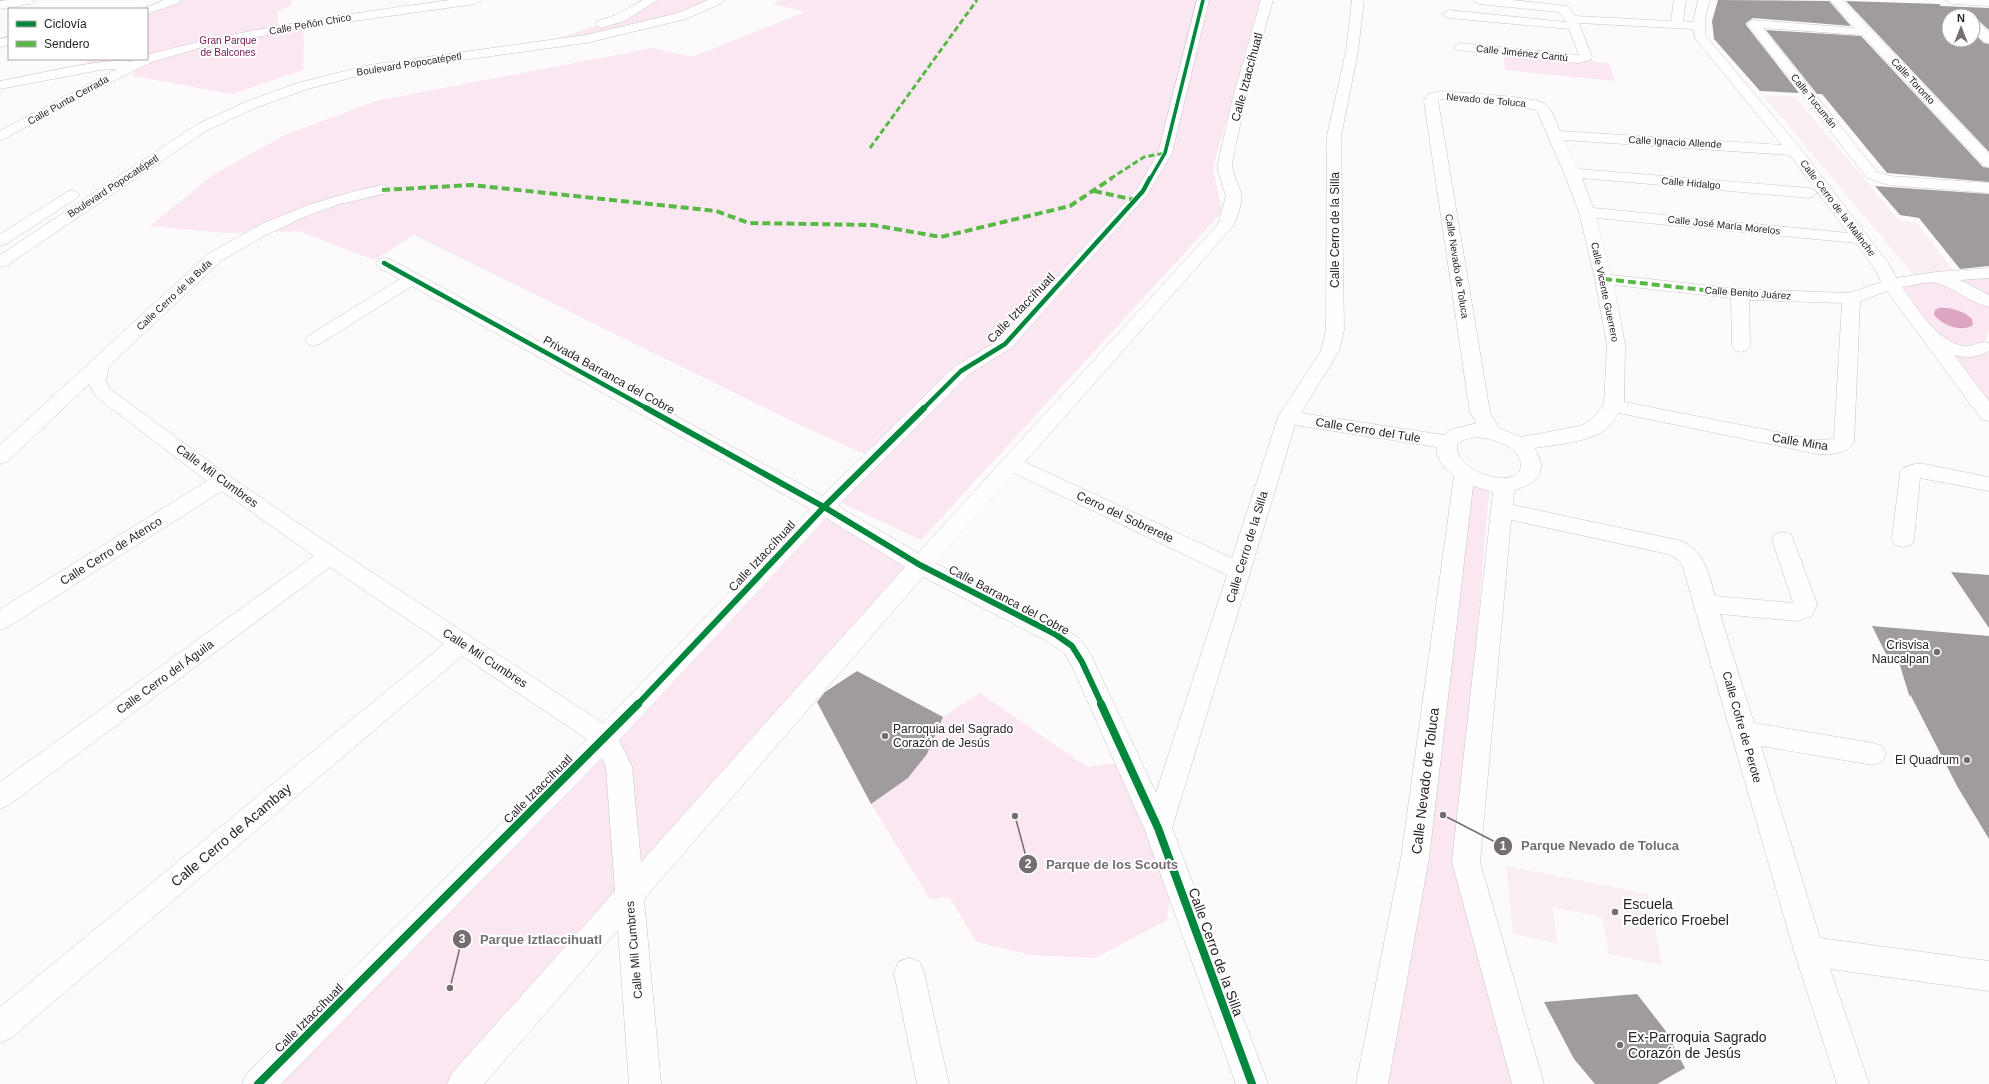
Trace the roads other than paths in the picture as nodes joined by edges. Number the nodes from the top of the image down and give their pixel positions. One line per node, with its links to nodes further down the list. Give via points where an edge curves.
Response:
1 (30, 0): 16 (street)
2 (175, 0): 18 (street)
3 (475, 0): 29 (street, Calle Peñón Chico, via 304,24 201,44)
4 (652, 0): 34 (street, Boulevard Popocatépetl, via 620,18 575,32 400,56 336,68 240,99)
5 (718, 0): 47 (street, Boulevard Popocatépetl, via 682,16 586,39 369,69 304,86 250,105 201,128)
6 (1203, 0): 74 (street, Calle Iztaccíhuatl, via 1164,153 1143,191 1005,344 961,371)
7 (1267, 0): 69 (street, Calle Iztaccíhuatl, via 1224,166 1234,193 1234,203 1226,225)
8 (1358, 0): 64 (street, Calle Cerro de la Silla, via 1352,51 1334,136 1335,330 1330,351)
9 (1479, 0): 14 (street)
10 (1680, 0): 22 (street)
11 (1704, 0): 23 (street)
12 (1836, 0): 24 (street, Calle Toronto)
13 (1946, 0): 17 (street)
14 (1520, 2): 21 (street, via 1563,8)
15 (1989, 2): 17 (street)
16 (0, 5)
17 (1955, 5)
18 (148, 10)
19 (1448, 14): 20 (street)
20 (1523, 22): 21 (street); 26 (street)
21 (1572, 22): 22 (street); 28 (street, Calle Jiménez Cantú, via 1586,57 1584,59)
22 (1676, 25): 23 (street)
23 (1698, 26): 37 (street, Calle Cerro de la Malinche, via 1699,34)
24 (1866, 32): 38 (street, Calle Toronto); 41 (street, Calle Tucumán, via 1753,24 1872,175 1889,180)
25 (1981, 32): 27 (street)
26 (1529, 36)
27 (1989, 39)
28 (1460, 47)
29 (148, 60)
30 (143, 61): 31 (street, via 100,66); 36 (street, Calle Punta Cerrada)
31 (0, 85)
32 (1433, 97): 33 (street, Nevado de Toluca, via 1440,95); 65 (street, Calle Nevado de Toluca, via 1431,101 1480,413)
33 (1539, 106): 35 (street, Calle Vicente Guerrero)
34 (182, 124)
35 (1555, 135): 37 (street, Calle Ignacio Allende); 39 (street, Calle Vicente Guerrero)
36 (0, 137)
37 (1795, 151): 45 (street, Calle Cerro de la Malinche)
38 (1989, 162)
39 (1572, 173): 43 (street, Calle Hidalgo); 44 (street, Calle Vicente Guerrero)
40 (85, 187): 46 (street, Boulevard Popocatépetl)
41 (1989, 188)
42 (382, 190): 61 (street, Calle Cerro de la Bufa, via 328,203 281,220 215,257)
43 (1809, 193)
44 (1587, 212): 45 (street, Calle José María Morelos); 52 (street, Calle Vicente Guerrero)
45 (1861, 239): 53 (street, Calle Cerro de la Malinche, via 1883,268)
46 (0, 241)
47 (0, 262)
48 (384, 263): 50 (street, Privada Barranca del Cobre)
49 (1989, 273): 51 (street, Calle Benito Juárez)
50 (413, 278): 58 (street); 74 (street, Privada Barranca del Cobre)
51 (1935, 278): 53 (street, Calle Benito Juárez); 56 (street, via 1963,287)
52 (1604, 279): 54 (street, Calle Benito Juárez); 62 (street, Calle Vicente Guerrero, via 1616,345)
53 (1891, 285): 55 (street, Calle Benito Juárez); 57 (street, Calle Cerro de la Malinche)
54 (1740, 294): 55 (street, Calle Benito Juárez); 60 (street)
55 (1851, 298): 62 (street, Calle Mina, via 1844,442 1836,447 1818,447)
56 (1989, 302)
57 (1932, 338): 59 (street, via 1961,351 1979,350); 63 (street, Calle Cerro de la Malinche)
58 (314, 340)
59 (1987, 344)
60 (1741, 346)
61 (100, 365): 68 (street, Calle Cerro de la Bufa); 71 (street, Calle Mil Cumbres, via 97,380 102,392)
62 (1614, 406): 67 (street, via 1599,424 1587,432)
63 (1989, 415)
64 (1288, 417): 66 (street, Calle Cerro del Tule); 79 (street, Calle Cerro de la Silla)
65 (1492, 432): 66 (street, via 1464,432); 67 (street)
66 (1448, 442): 70 (street, via 1448,459)
67 (1518, 444): 73 (street, via 1527,452 1532,462 1531,471)
68 (0, 457)
69 (1010, 464): 78 (street, Calle Iztaccíhuatl); 79 (street, Cerro del Sobrerete)
70 (1464, 475): 73 (street, Calle Cofre de Perote, via 1491,485); 99 (street, Calle Nevado de Toluca, via 1415,858)
71 (222, 481): 77 (street, Calle Mil Cumbres); 81 (street, Calle Cerro de Atenco)
72 (1989, 484): 75 (street, via 1924,472 1910,473)
73 (1503, 498): 80 (street, Calle Cofre de Perote, via 1674,547 1687,554 1693,562); 93 (street, via 1466,862)
74 (824, 507): 78 (street, Calle Barranca del Cobre); 84 (street, Calle Iztaccíhuatl)
75 (1903, 539)
76 (1783, 540): 80 (street, via 1805,604 1804,610 1796,612)
77 (330, 556): 82 (street, Calle Mil Cumbres); 86 (street, Calle Cerro del Águila)
78 (920, 565): 87 (street, Calle Barranca del Cobre, via 1056,634 1072,646 1082,662); 88 (street, Calle Iztaccíhuatl)
79 (1240, 570): 87 (street, Calle Cerro de la Silla)
80 (1706, 604): 83 (street, Calle Cofre de Perote)
81 (0, 621)
82 (462, 643): 84 (street, Calle Mil Cumbres); 92 (street, Calle Cerro de Acambay)
83 (1744, 732): 85 (street); 89 (street, Calle Cofre de Perote)
84 (605, 738): 88 (street, Calle Mil Cumbres, via 619,767); 94 (street, Calle Iztaccíhuatl)
85 (1873, 754)
86 (0, 797)
87 (1158, 828): 98 (street, Calle Cerro de la Silla)
88 (630, 892): 95 (street, Calle Iztaccíhuatl); 96 (street, Calle Mil Cumbres)
89 (1809, 951): 91 (street); 100 (street, Calle Cofre de Perote)
90 (909, 973): 97 (street)
91 (1989, 976)
92 (0, 1027)
93 (1529, 1078)
94 (258, 1084)
95 (463, 1084)
96 (645, 1084)
97 (933, 1084)
98 (1252, 1084)
99 (1372, 1084)
100 (1853, 1084)

